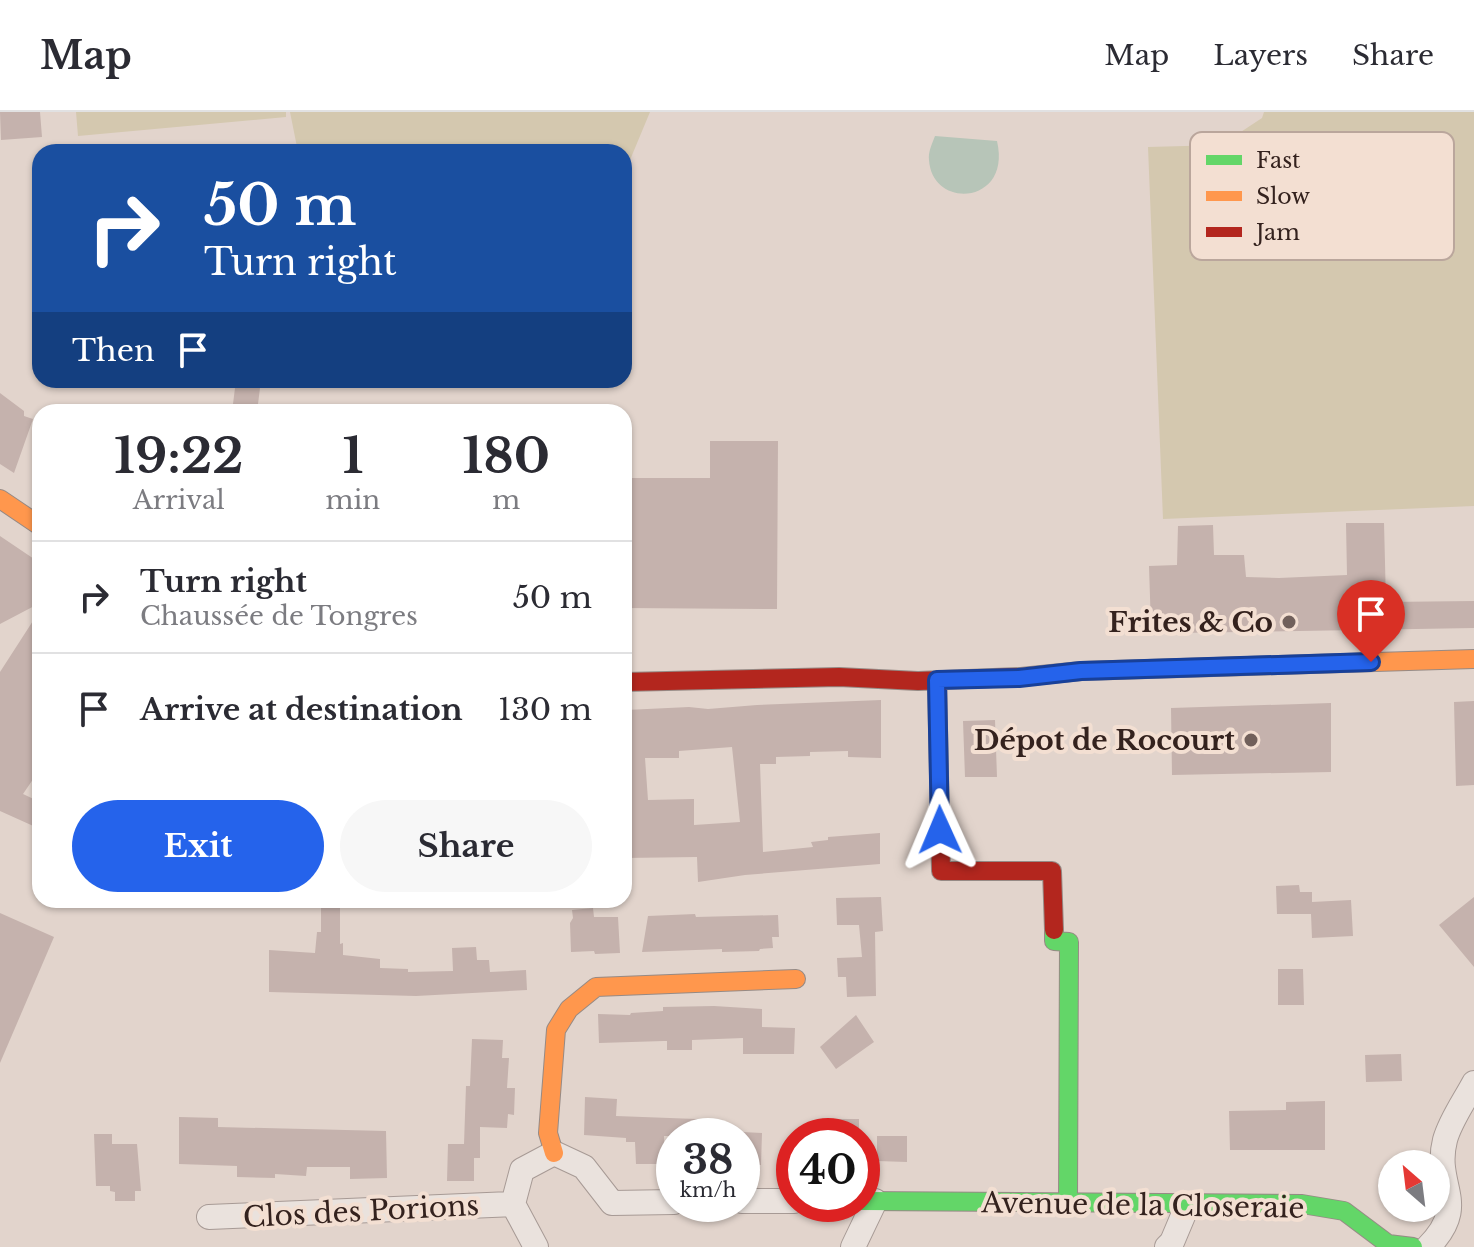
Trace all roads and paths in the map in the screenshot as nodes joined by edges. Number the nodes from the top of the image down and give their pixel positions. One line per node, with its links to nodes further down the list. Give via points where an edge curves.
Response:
1 (0, 499): 2 (street)
2 (32, 521)
3 (1474, 659): 4 (street)
4 (937, 680): 5 (street); 11 (street, via 941,871 1052,871 1054,941 1069,942)
5 (632, 682)
6 (796, 979): 8 (street, via 596,987 569,1009 556,1030 548,1133)
7 (1474, 1083): 20 (street, via 1445,1138 1442,1163 1450,1214)
8 (554, 1153): 10 (street, via 584,1167 612,1203); 12 (street, via 522,1170)
9 (880, 1201): 11 (street, Avenue de la Closeraie)
10 (656, 1202)
11 (1068, 1203): 13 (street, Avenue de la Closeraie)
12 (513, 1204): 14 (street, Clos des Porions); 16 (street)
13 (1188, 1204): 18 (street); 19 (street, Avenue de la Closeraie, via 1302,1204 1344,1211 1388,1244)
14 (209, 1217)
15 (861, 1222): 17 (street)
16 (536, 1247)
17 (853, 1247)
18 (1167, 1247)
19 (1413, 1247)
20 (1428, 1247)

